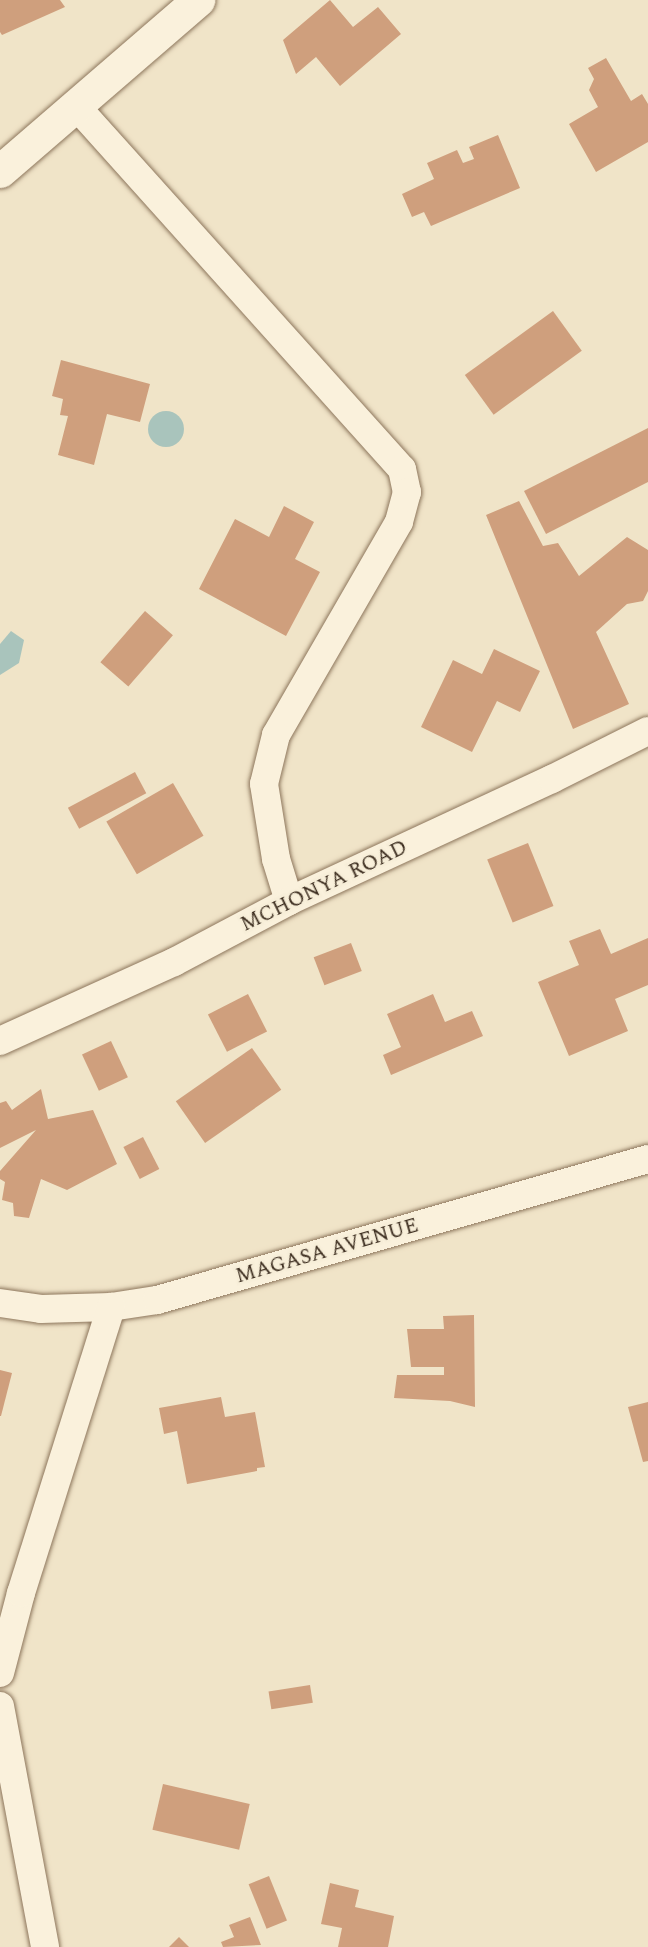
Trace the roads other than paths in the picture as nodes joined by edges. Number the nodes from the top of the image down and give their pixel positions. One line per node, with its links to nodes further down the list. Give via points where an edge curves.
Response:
1 (198, 0): 2 (street)
2 (76, 106): 3 (street); 5 (street, via 402,469 407,492 399,522 274,742 264,784 276,859)
3 (0, 171)
4 (648, 730): 5 (street, MCHONYA ROAD)
5 (289, 901): 6 (street, MCHONYA ROAD, via 174,962)
6 (0, 1041)
7 (648, 1159): 9 (street, MAGASA AVENUE, via 157,1300)
8 (0, 1303): 9 (street, MAGASA AVENUE, via 41,1309)
9 (111, 1307): 10 (street, via 21,1593)
10 (0, 1673)
11 (0, 1706): 12 (street)
12 (45, 1947)

